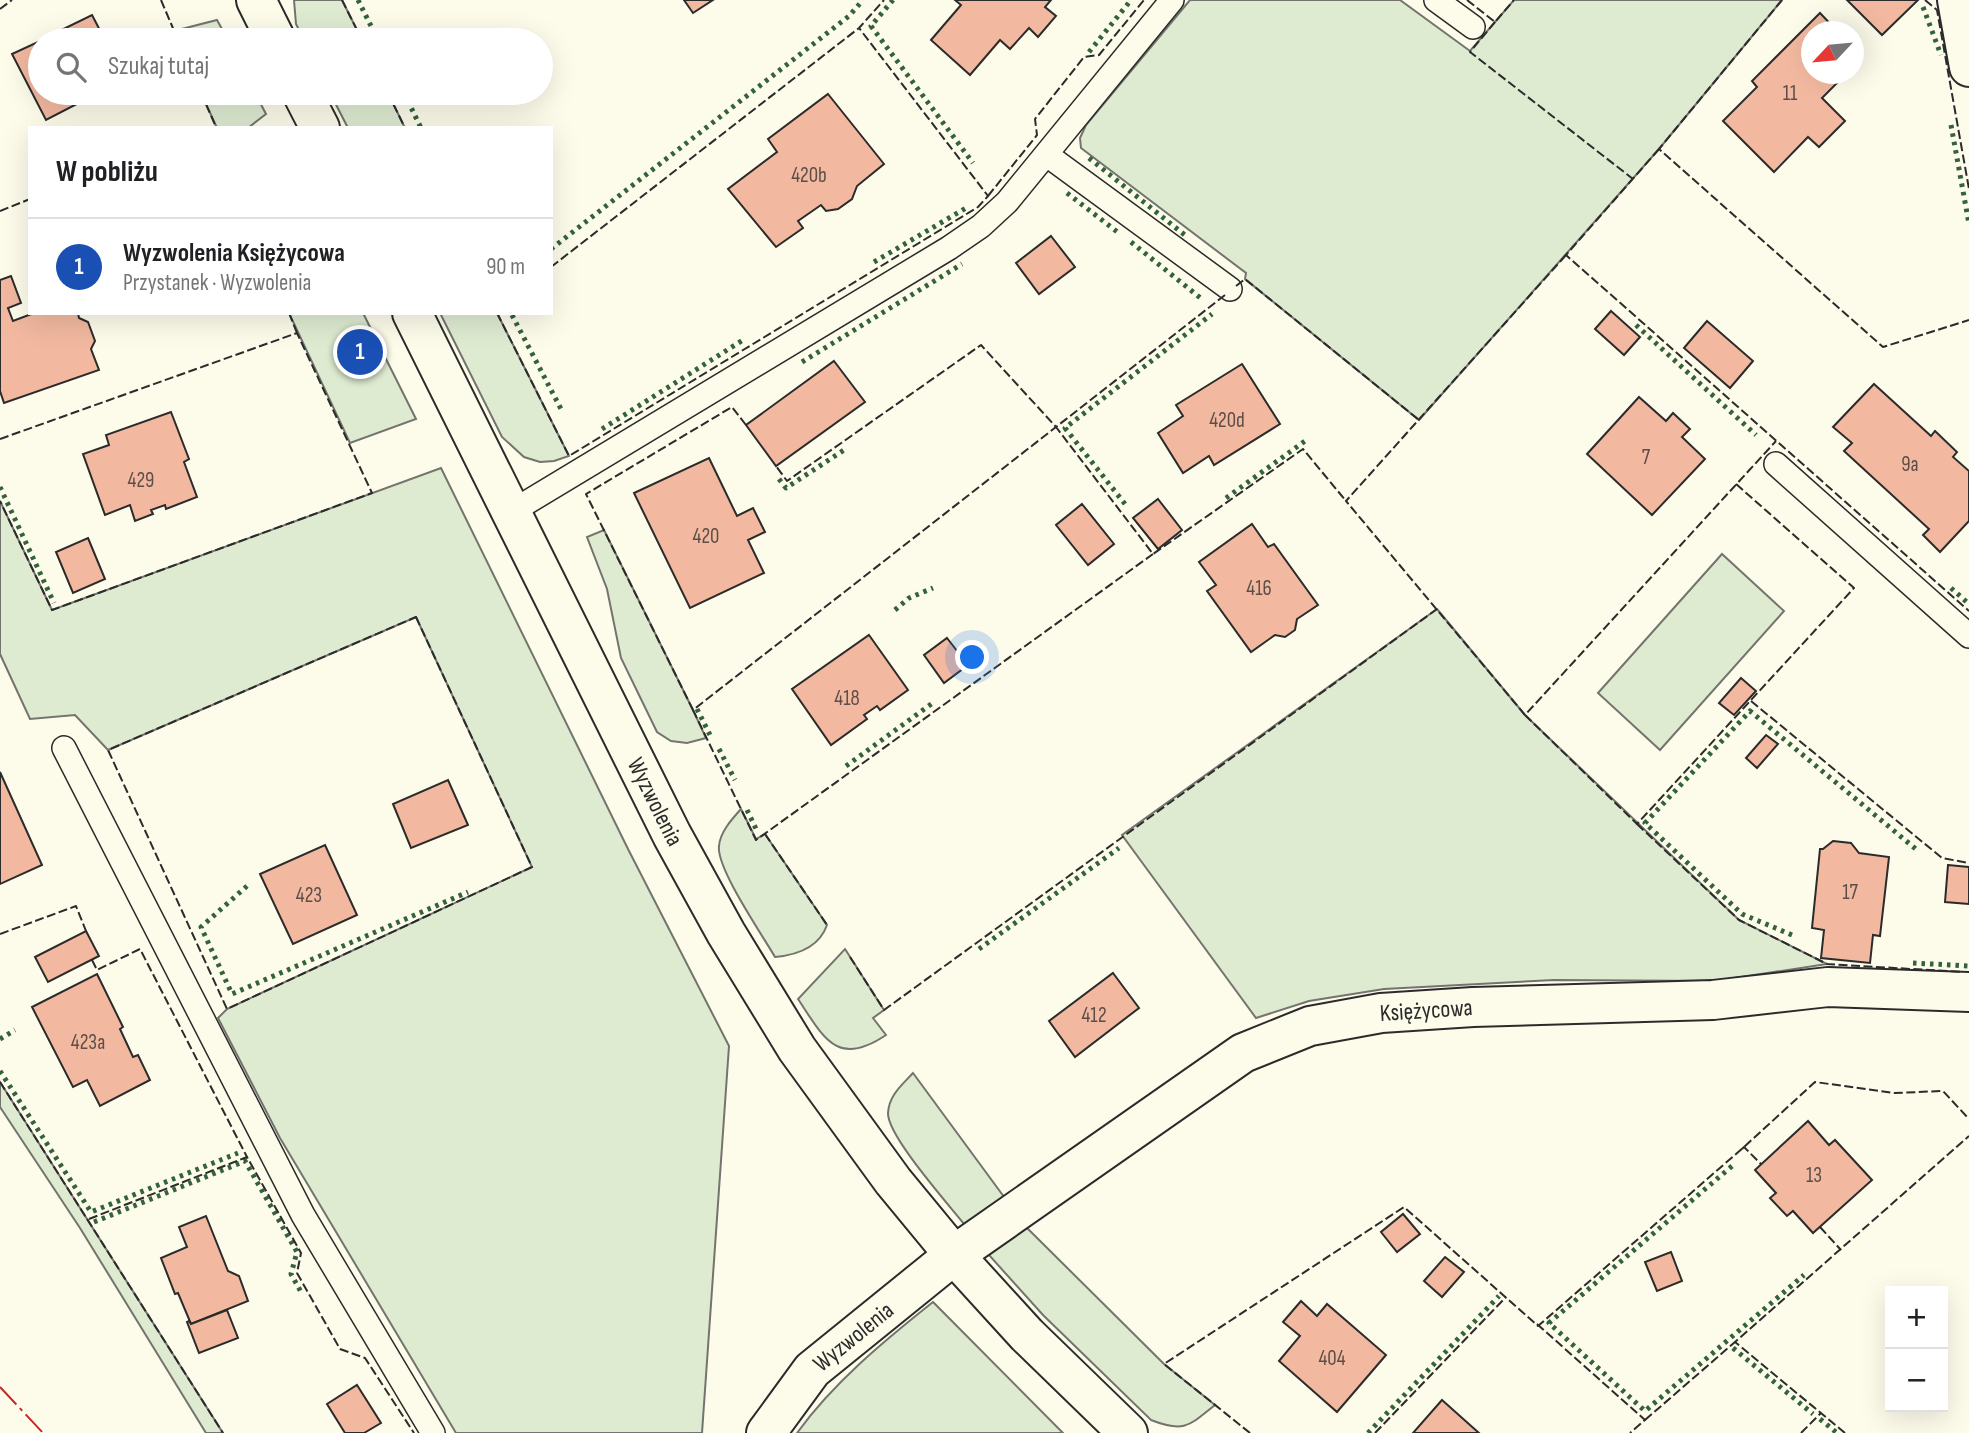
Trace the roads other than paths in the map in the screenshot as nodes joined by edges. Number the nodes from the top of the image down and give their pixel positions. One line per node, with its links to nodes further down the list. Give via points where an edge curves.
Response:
1 (256, 0): 6 (street)
2 (1172, 0): 10 (lane)
3 (1436, 0): 5 (lane)
4 (1957, 0): 7 (street)
5 (1472, 27)
6 (270, 28)
7 (1969, 67)
8 (308, 105): 9 (street)
9 (319, 126)
10 (1047, 155): 11 (lane); 14 (lane, via 1007,202 949,248)
11 (1230, 289)
12 (413, 315): 14 (street, Wyzwolenia)
13 (1776, 464): 15 (lane)
14 (511, 512): 18 (street, Wyzwolenia, via 672,835 732,943 835,1103)
15 (1969, 636)
16 (64, 748): 19 (lane, via 303,1215)
17 (1969, 992): 18 (street, Księżycowa, via 1828,987 1713,1000 1381,1013 1310,1026 1243,1053)
18 (954, 1255): 20 (street, Wyzwolenia, via 812,1370); 21 (street, Wyzwolenia, via 1027,1335)
19 (433, 1433)
20 (766, 1433)
21 (1128, 1433)

